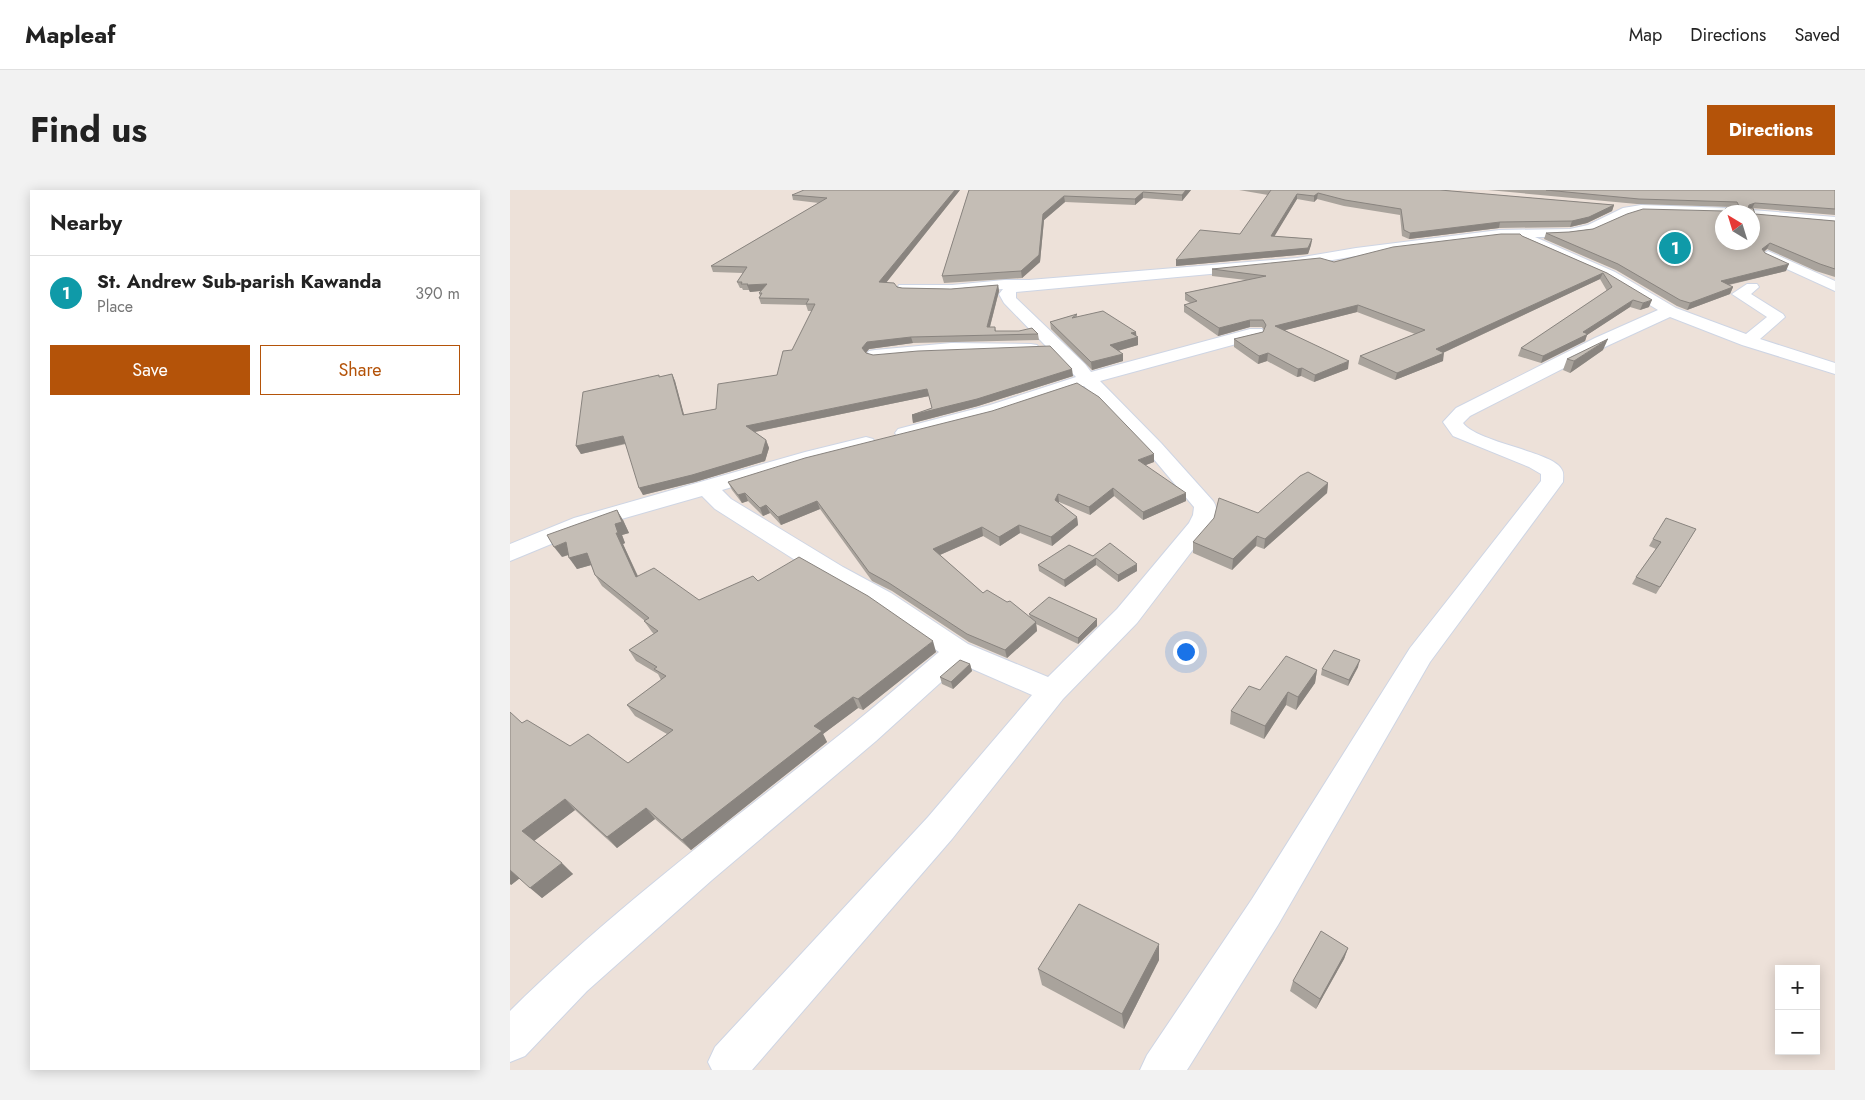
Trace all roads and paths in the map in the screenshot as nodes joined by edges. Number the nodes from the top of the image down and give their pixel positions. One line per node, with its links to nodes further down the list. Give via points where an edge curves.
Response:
1 (1705, 198): 2 (street)
2 (1716, 205)
3 (1608, 206): 4 (street)
4 (1641, 209): 5 (street); 8 (street, via 1627,211 1570,233)
5 (1715, 212)
6 (1760, 215): 7 (street)
7 (1835, 221)
8 (1517, 233): 10 (street, via 1366,250 1297,262); 15 (street, via 1610,275)
9 (1768, 255): 11 (street)
10 (1026, 284): 13 (street, via 952,290); 19 (street, via 1010,289 1007,294 1009,300)
11 (1835, 286)
12 (1752, 287): 16 (street, via 1741,292 1741,296)
13 (904, 288)
14 (1791, 308): 16 (street)
15 (1670, 311): 18 (street); 29 (street, via 1463,412 1453,422 1460,432 1474,439 1537,462 1552,471 1552,482 1420,655 1265,912)
16 (1776, 316): 18 (street)
17 (1256, 333): 22 (street)
18 (1748, 341): 21 (street)
19 (1056, 346): 20 (street, via 923,350); 22 (street)
20 (875, 355)
21 (1835, 369)
22 (1087, 379): 23 (street, via 1003,407 812,456); 26 (street, via 1194,493 1205,506 1205,515 1127,616)
23 (706, 488): 24 (street, via 582,523); 25 (street, via 723,504 834,573 882,598)
24 (510, 553)
25 (958, 651): 26 (street); 27 (street, via 580,971)
26 (1052, 690): 28 (street, via 940,828)
27 (510, 1041)
28 (730, 1062)
29 (1162, 1070)

